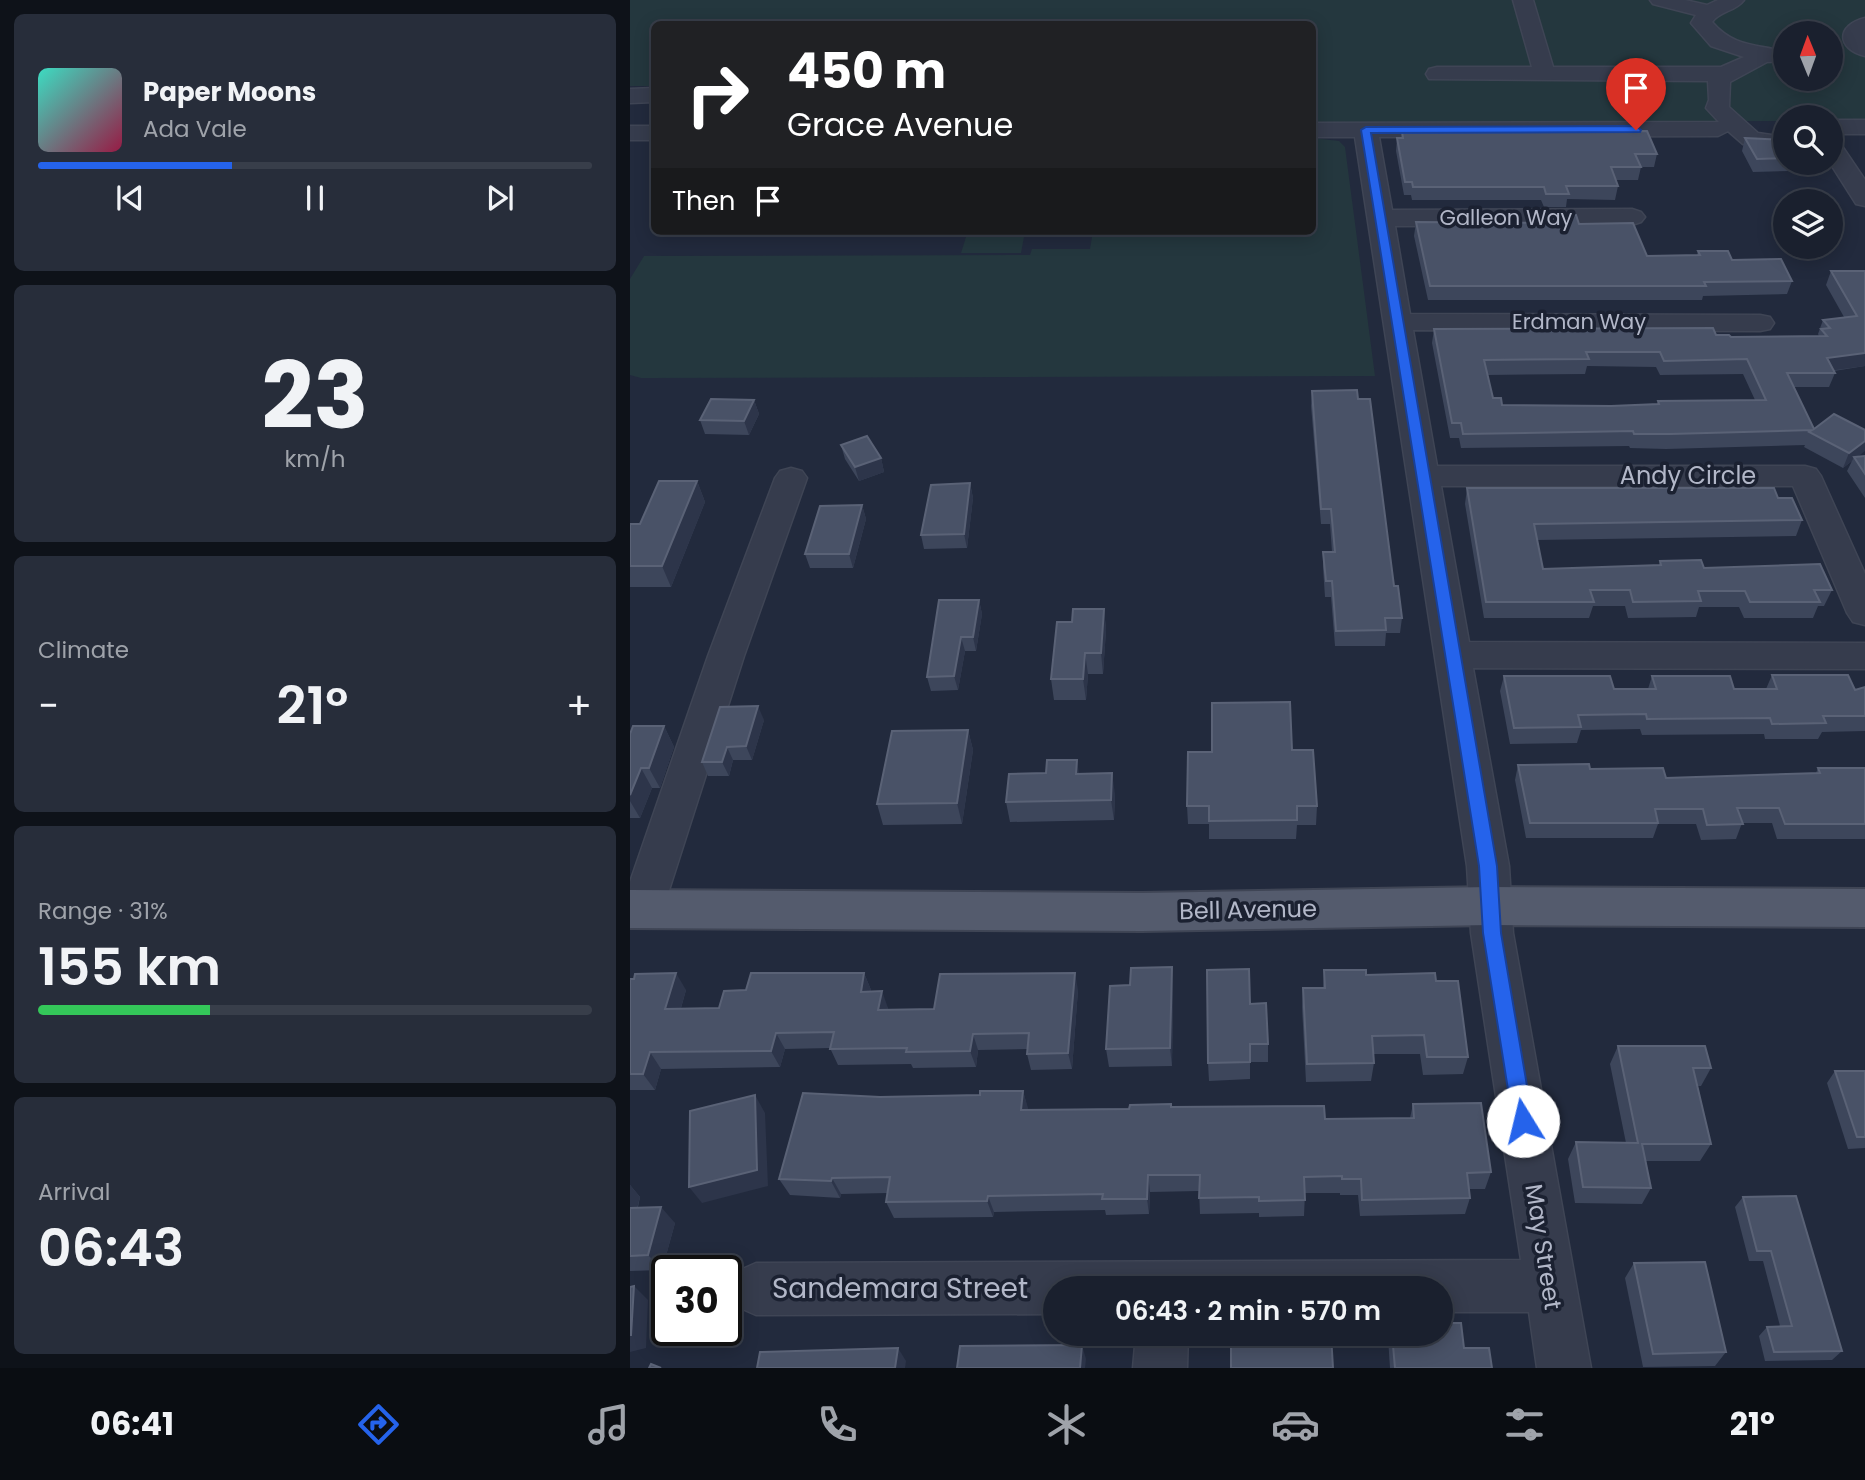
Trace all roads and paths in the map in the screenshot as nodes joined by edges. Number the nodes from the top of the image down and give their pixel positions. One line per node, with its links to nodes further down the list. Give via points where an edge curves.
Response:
1 (1523, 0): 12 (street)
2 (1660, 0): 4 (street)
3 (1734, 0): 4 (street)
4 (1709, 12): 7 (street, via 1701,23 1718,42)
5 (1865, 24): 6 (street, via 1854,30 1856,45)
6 (1865, 50)
7 (1773, 56)
8 (1773, 56): 13 (street)
9 (1843, 57): 10 (street)
10 (1865, 58)
11 (1437, 74): 12 (street)
12 (1544, 74): 13 (street)
13 (1726, 74): 23 (street, via 1719,80 1717,108 1751,139)
14 (651, 95): 15 (street)
15 (630, 96)
16 (1843, 127): 17 (street)
17 (1865, 127)
18 (1718, 129): 20 (street)
19 (1316, 130): 20 (street)
20 (1366, 130): 27 (street, May Street)
21 (630, 133): 22 (street)
22 (651, 134)
23 (1773, 142)
24 (1843, 165): 25 (street)
25 (1865, 198)
26 (1632, 217): 27 (street, Galleon Way)
27 (1380, 218): 28 (street, May Street)
28 (1397, 322): 29 (street, Erdman Way); 30 (street, May Street)
29 (1760, 323)
30 (1422, 476): 32 (street, Andy Circle, via 1805,476); 33 (street, May Street)
31 (791, 478): 37 (street)
32 (1865, 613)
33 (1451, 655): 34 (street); 35 (street, May Street, via 1488,866)
34 (1865, 656)
35 (1489, 906): 36 (main road, Bell Avenue); 37 (main road, Bell Avenue, via 1142,912); 38 (street, May Street)
36 (1865, 908)
37 (636, 909)
38 (1549, 1286): 40 (street, Sandemara Street); 44 (street, May Street)
39 (756, 1289): 41 (street, Sandemara Street)
40 (1453, 1290)
41 (1043, 1299)
42 (1161, 1346): 43 (street)
43 (1160, 1368)
44 (1564, 1368)

